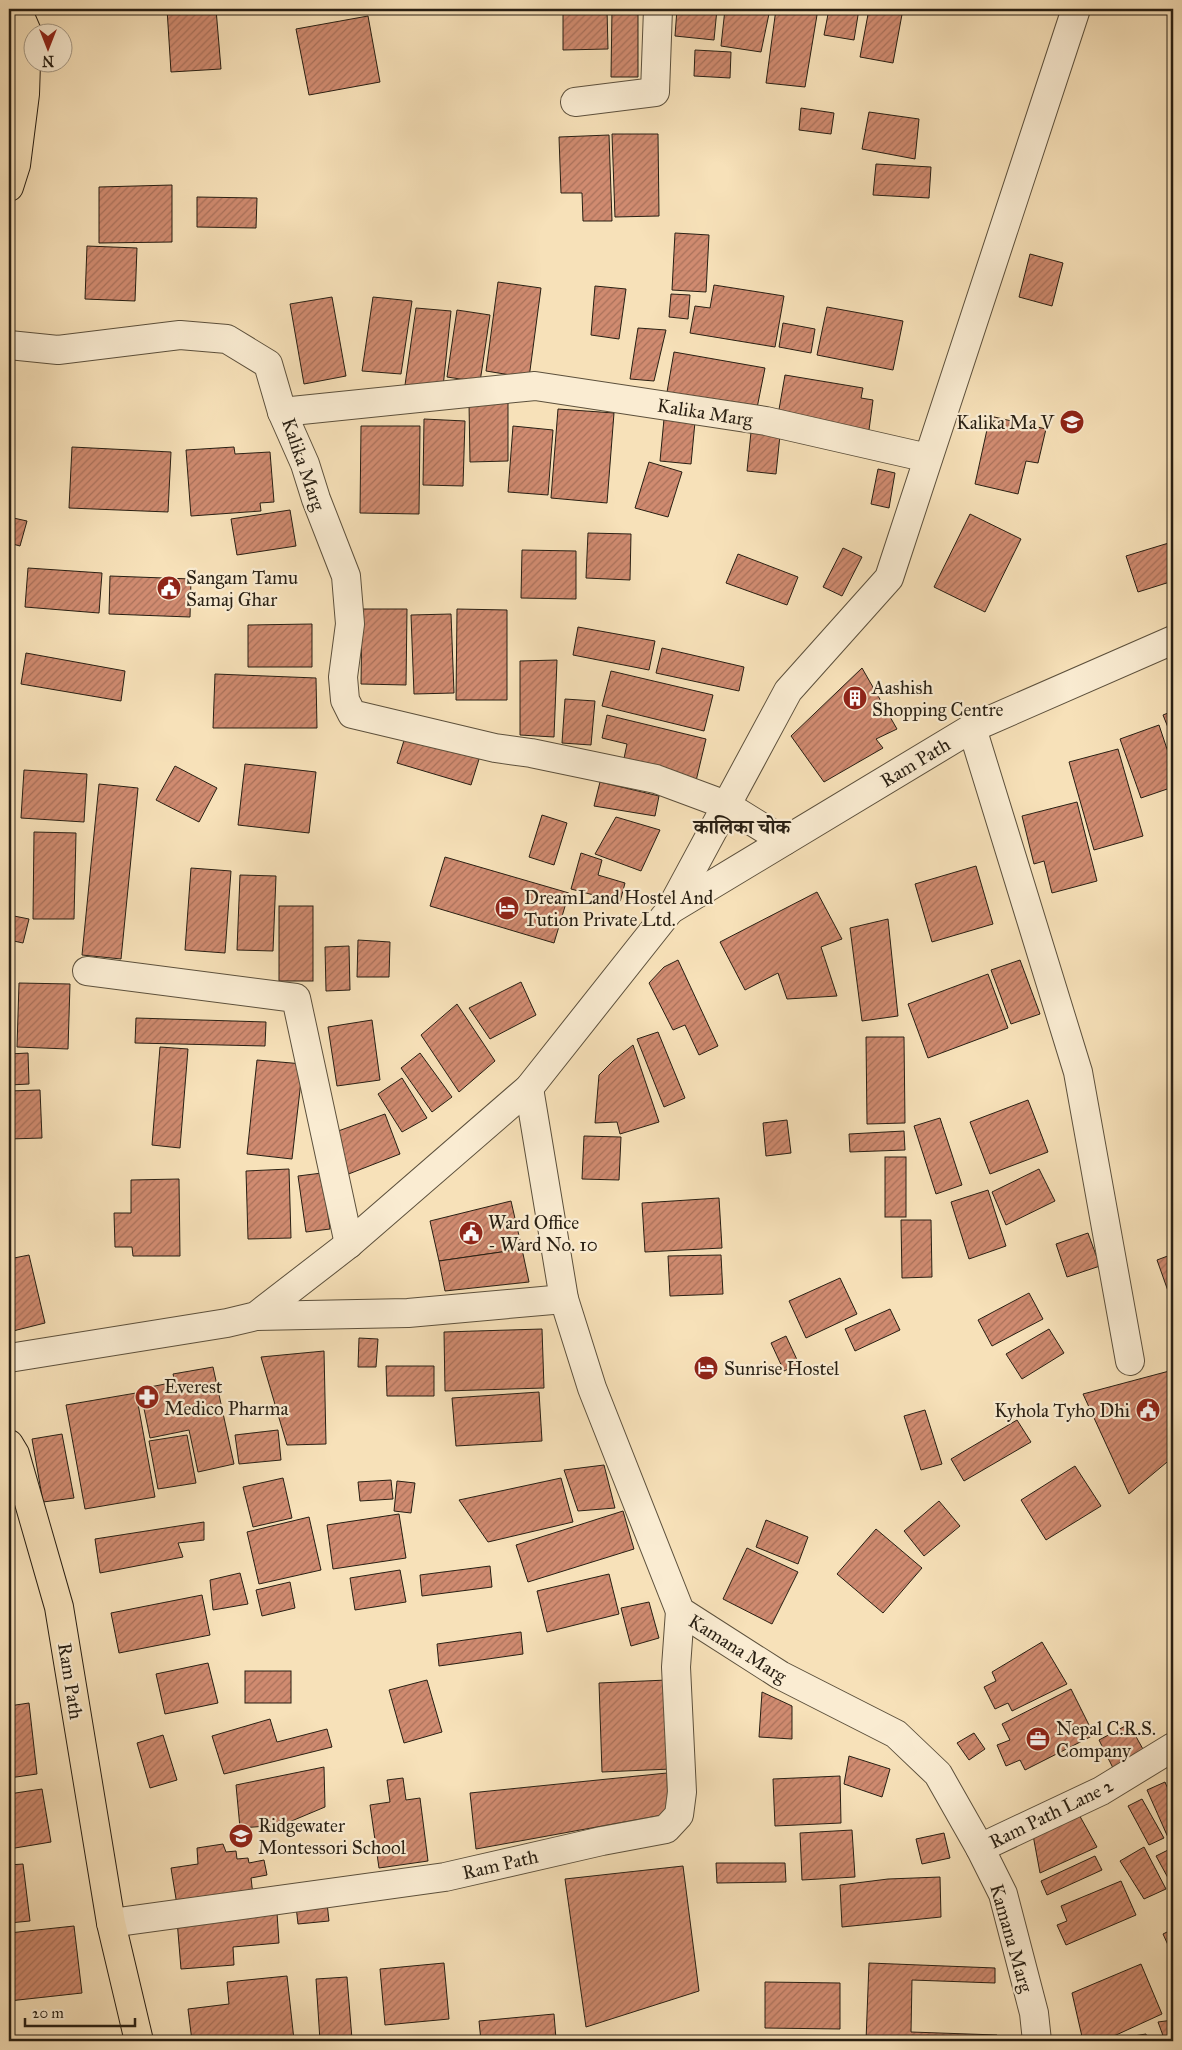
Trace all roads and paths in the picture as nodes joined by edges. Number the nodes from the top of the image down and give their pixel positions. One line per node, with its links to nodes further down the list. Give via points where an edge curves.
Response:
1 (17, 9): 4 (main road, via 27,32)
2 (658, 9): 5 (street, via 655,92)
3 (1076, 9): 9 (street)
4 (17, 95): 6 (main road, via 16,165)
5 (575, 102)
6 (9, 187)
7 (9, 345): 8 (street, via 58,350 180,335 227,339 268,364)
8 (282, 412): 9 (street, Kalika Marg, via 535,386 766,421); 12 (street, Kalika Marg, via 305,464 346,576 350,624 342,677 345,700 352,714 496,748 656,779)
9 (928, 458): 12 (street, via 889,578 788,691)
10 (1173, 640): 11 (street, Ram Path)
11 (972, 728): 13 (street, Ram Path); 21 (street, via 1078,1072)
12 (726, 806): 13 (street); 14 (street)
13 (784, 841): 14 (street, Ram Path)
14 (670, 910): 16 (street)
15 (87, 971): 17 (street, via 296,998)
16 (529, 1088): 17 (street); 18 (street, Kamana Marg)
17 (349, 1244): 19 (street)
18 (564, 1299): 19 (street, via 408,1313); 23 (street, Kamana Marg, via 592,1388)
19 (256, 1316): 20 (street)
20 (9, 1358)
21 (1130, 1361)
22 (9, 1444): 26 (main road, Ram Path, via 15,1454 59,1607)
23 (680, 1612): 25 (street, Kamana Marg, via 780,1675 896,1734 938,1774); 26 (street, Ram Path, via 676,1667 682,1792 678,1815 666,1829 445,1877)
24 (1173, 1747): 25 (street, Ram Path Lane 2, via 1101,1791)
25 (980, 1848): 28 (street, Kamana Marg, via 1003,1894 1034,2013)
26 (111, 1923): 27 (main road, Ram Path)
27 (139, 2041)
28 (1037, 2041)

